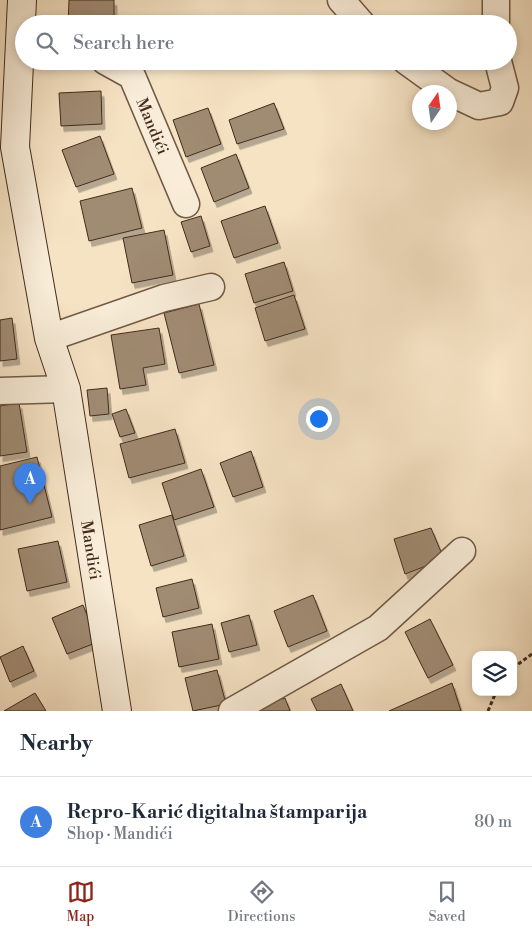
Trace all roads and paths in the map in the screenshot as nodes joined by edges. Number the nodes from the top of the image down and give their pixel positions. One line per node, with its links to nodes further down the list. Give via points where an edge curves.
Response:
1 (341, 0): 3 (street)
2 (496, 0): 4 (street)
3 (354, 15)
4 (496, 15)
5 (20, 70): 11 (street, Mandići, via 15,147)
6 (121, 70): 9 (street, Mandići, via 132,76)
7 (418, 70): 8 (street, via 449,92 479,106 500,102 504,88)
8 (500, 70)
9 (186, 204)
10 (211, 287): 11 (street, via 164,298)
11 (49, 338): 12 (street, Mandići)
12 (66, 389): 13 (street); 18 (street, Mandići)
13 (0, 391)
14 (462, 551): 19 (street, via 378,628)
15 (532, 654): 16 (path)
16 (517, 665)
17 (494, 696): 20 (path)
18 (117, 711)
19 (232, 711)
20 (488, 711)

